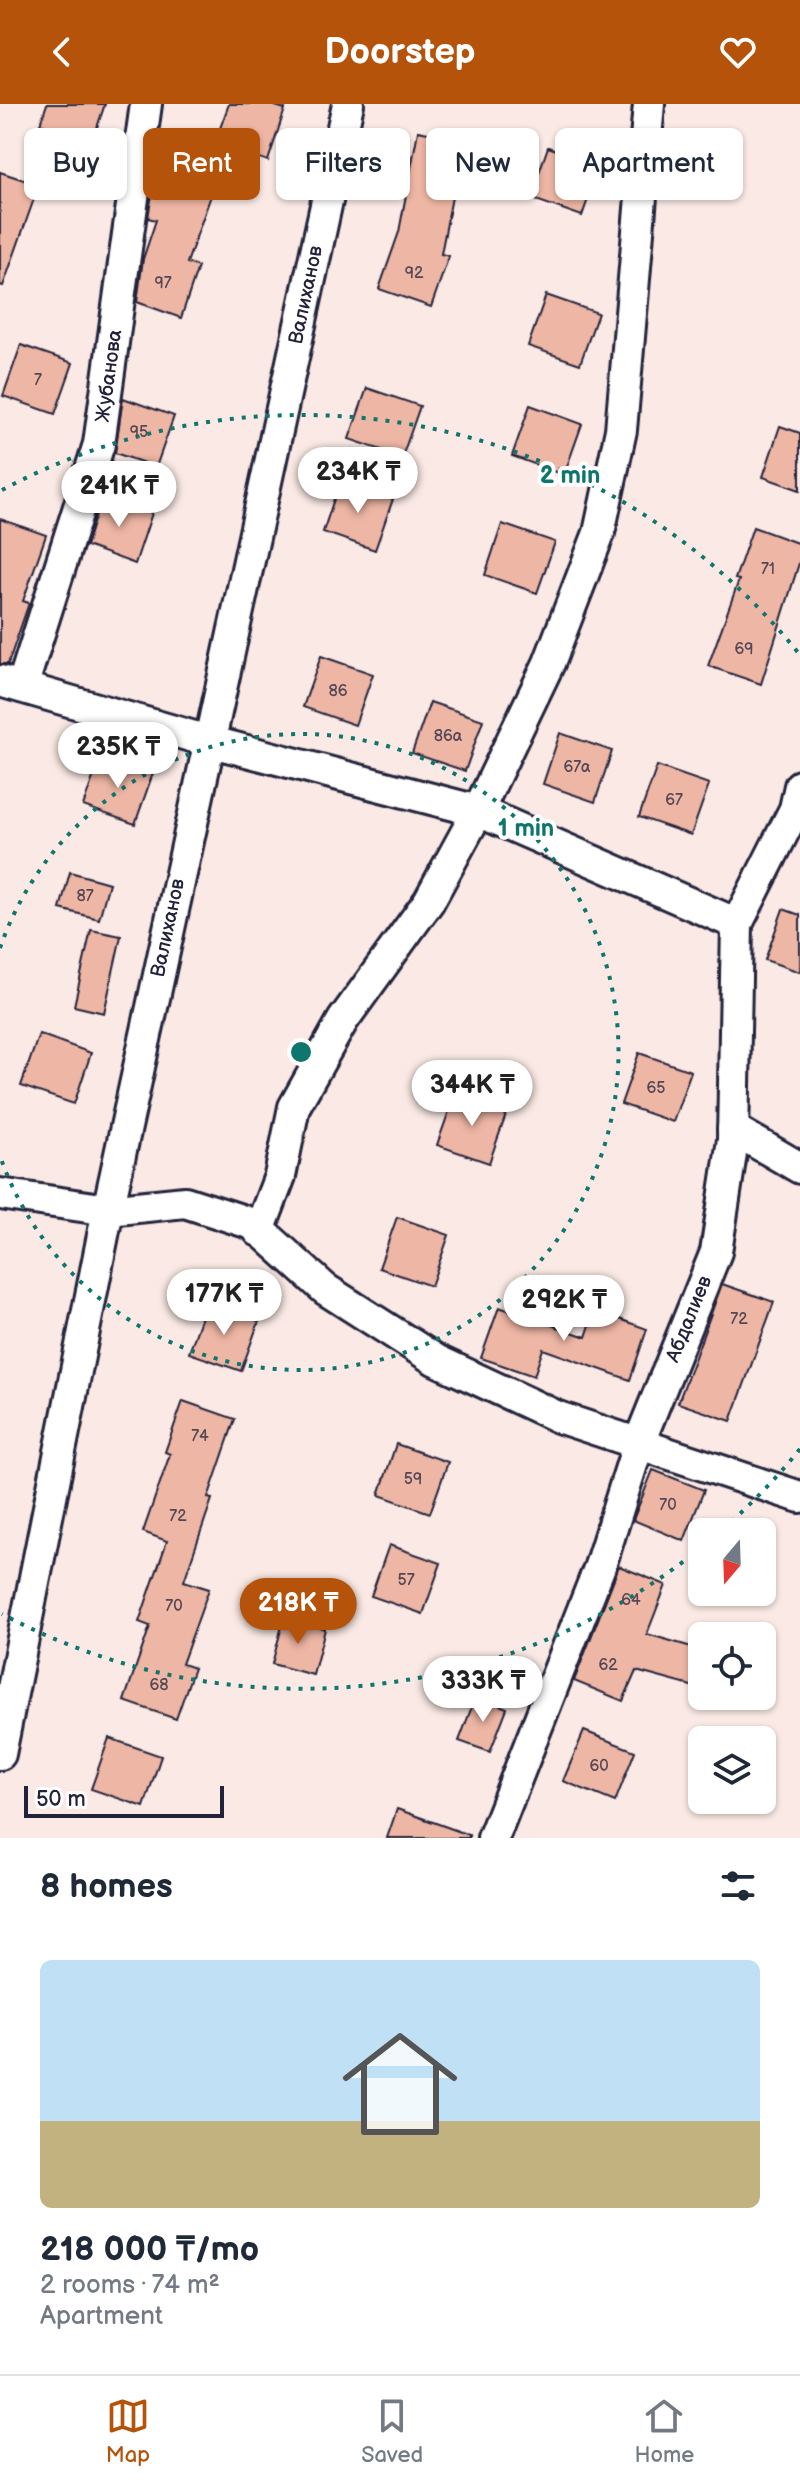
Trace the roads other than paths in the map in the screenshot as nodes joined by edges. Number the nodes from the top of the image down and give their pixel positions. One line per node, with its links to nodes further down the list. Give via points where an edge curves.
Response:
1 (146, 104): 4 (street, Жубанова, via 99,444)
2 (348, 104): 5 (street, Валиханов)
3 (649, 104): 7 (street, via 621,430 599,533 549,663)
4 (11, 684): 5 (street)
5 (208, 741): 7 (street); 12 (street, Валиханов)
6 (800, 786): 8 (street, Абдалиев, via 795,809)
7 (478, 811): 8 (street); 13 (street, via 429,901 343,1020 294,1107 280,1176)
8 (737, 924): 9 (street, Абдалиев)
9 (733, 1129): 10 (street); 14 (street, Абдалиев, via 716,1252)
10 (800, 1168)
11 (0, 1194): 12 (street)
12 (108, 1210): 13 (street, via 185,1202 253,1224); 16 (street, Валиханов)
13 (259, 1231): 14 (street, via 325,1289 436,1360 558,1417)
14 (638, 1445): 15 (street); 17 (street, Абдалиев, via 600,1566)
15 (800, 1497)
16 (0, 1754)
17 (493, 1838)

